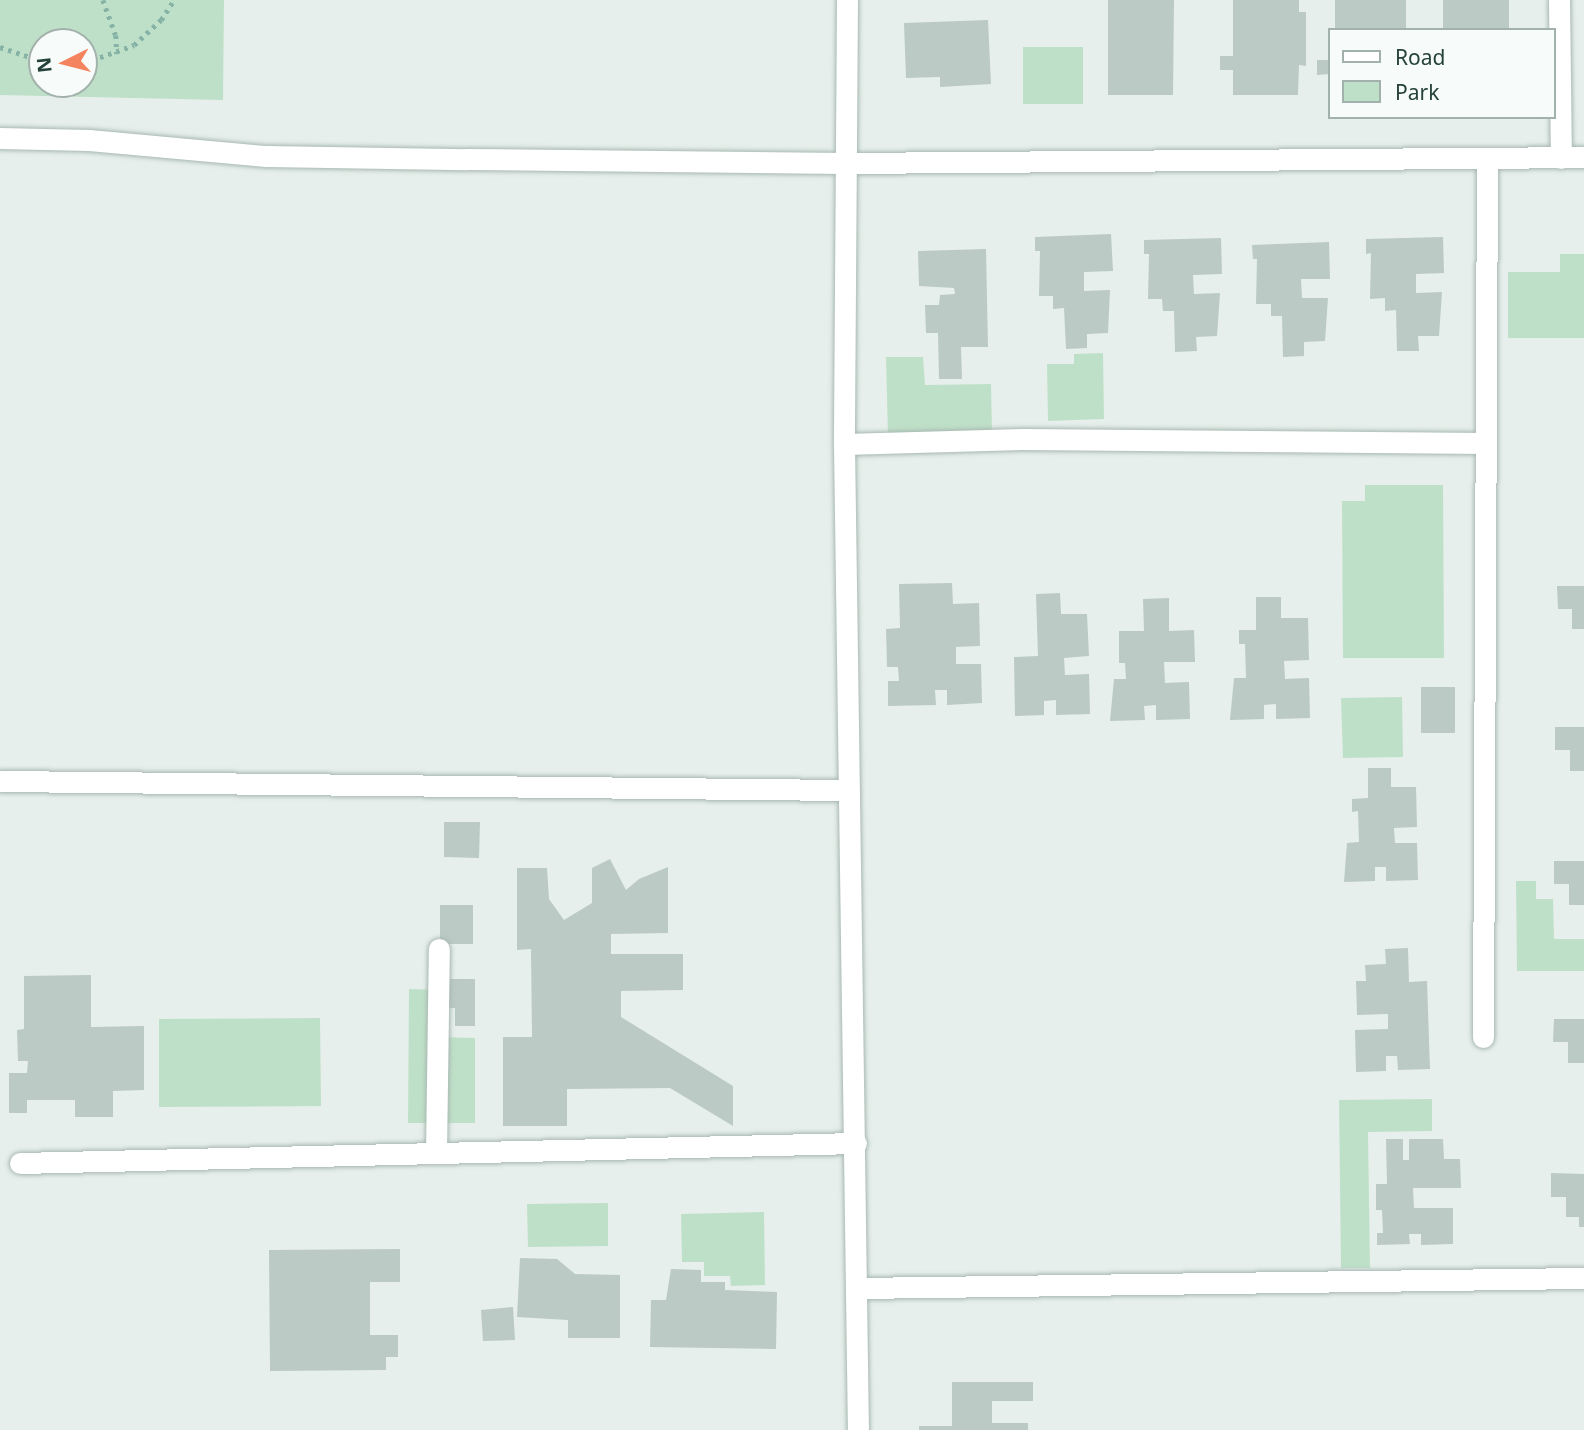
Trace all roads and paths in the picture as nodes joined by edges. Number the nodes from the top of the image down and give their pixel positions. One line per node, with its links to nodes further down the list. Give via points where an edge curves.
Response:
1 (103, 0): 6 (path, via 116,35)
2 (174, 0): 6 (path, via 148,33)
3 (847, 0): 13 (street)
4 (1559, 0): 11 (street)
5 (0, 47): 7 (path)
6 (117, 54): 8 (path)
7 (28, 56)
8 (98, 59)
9 (0, 138): 13 (street, via 89,140 266,156)
10 (1488, 158): 11 (street); 13 (street); 14 (street)
11 (1561, 158): 12 (street)
12 (1584, 158)
13 (844, 163): 15 (street)
14 (1486, 443): 15 (street, via 1022,439); 19 (street)
15 (844, 444): 17 (street)
16 (0, 781): 17 (street)
17 (848, 790): 20 (street)
18 (439, 949): 21 (street)
19 (1483, 1037)
20 (856, 1143): 21 (street); 24 (street)
21 (436, 1153): 22 (street)
22 (20, 1163)
23 (1584, 1279): 24 (street)
24 (857, 1288): 25 (street)
25 (858, 1430)

